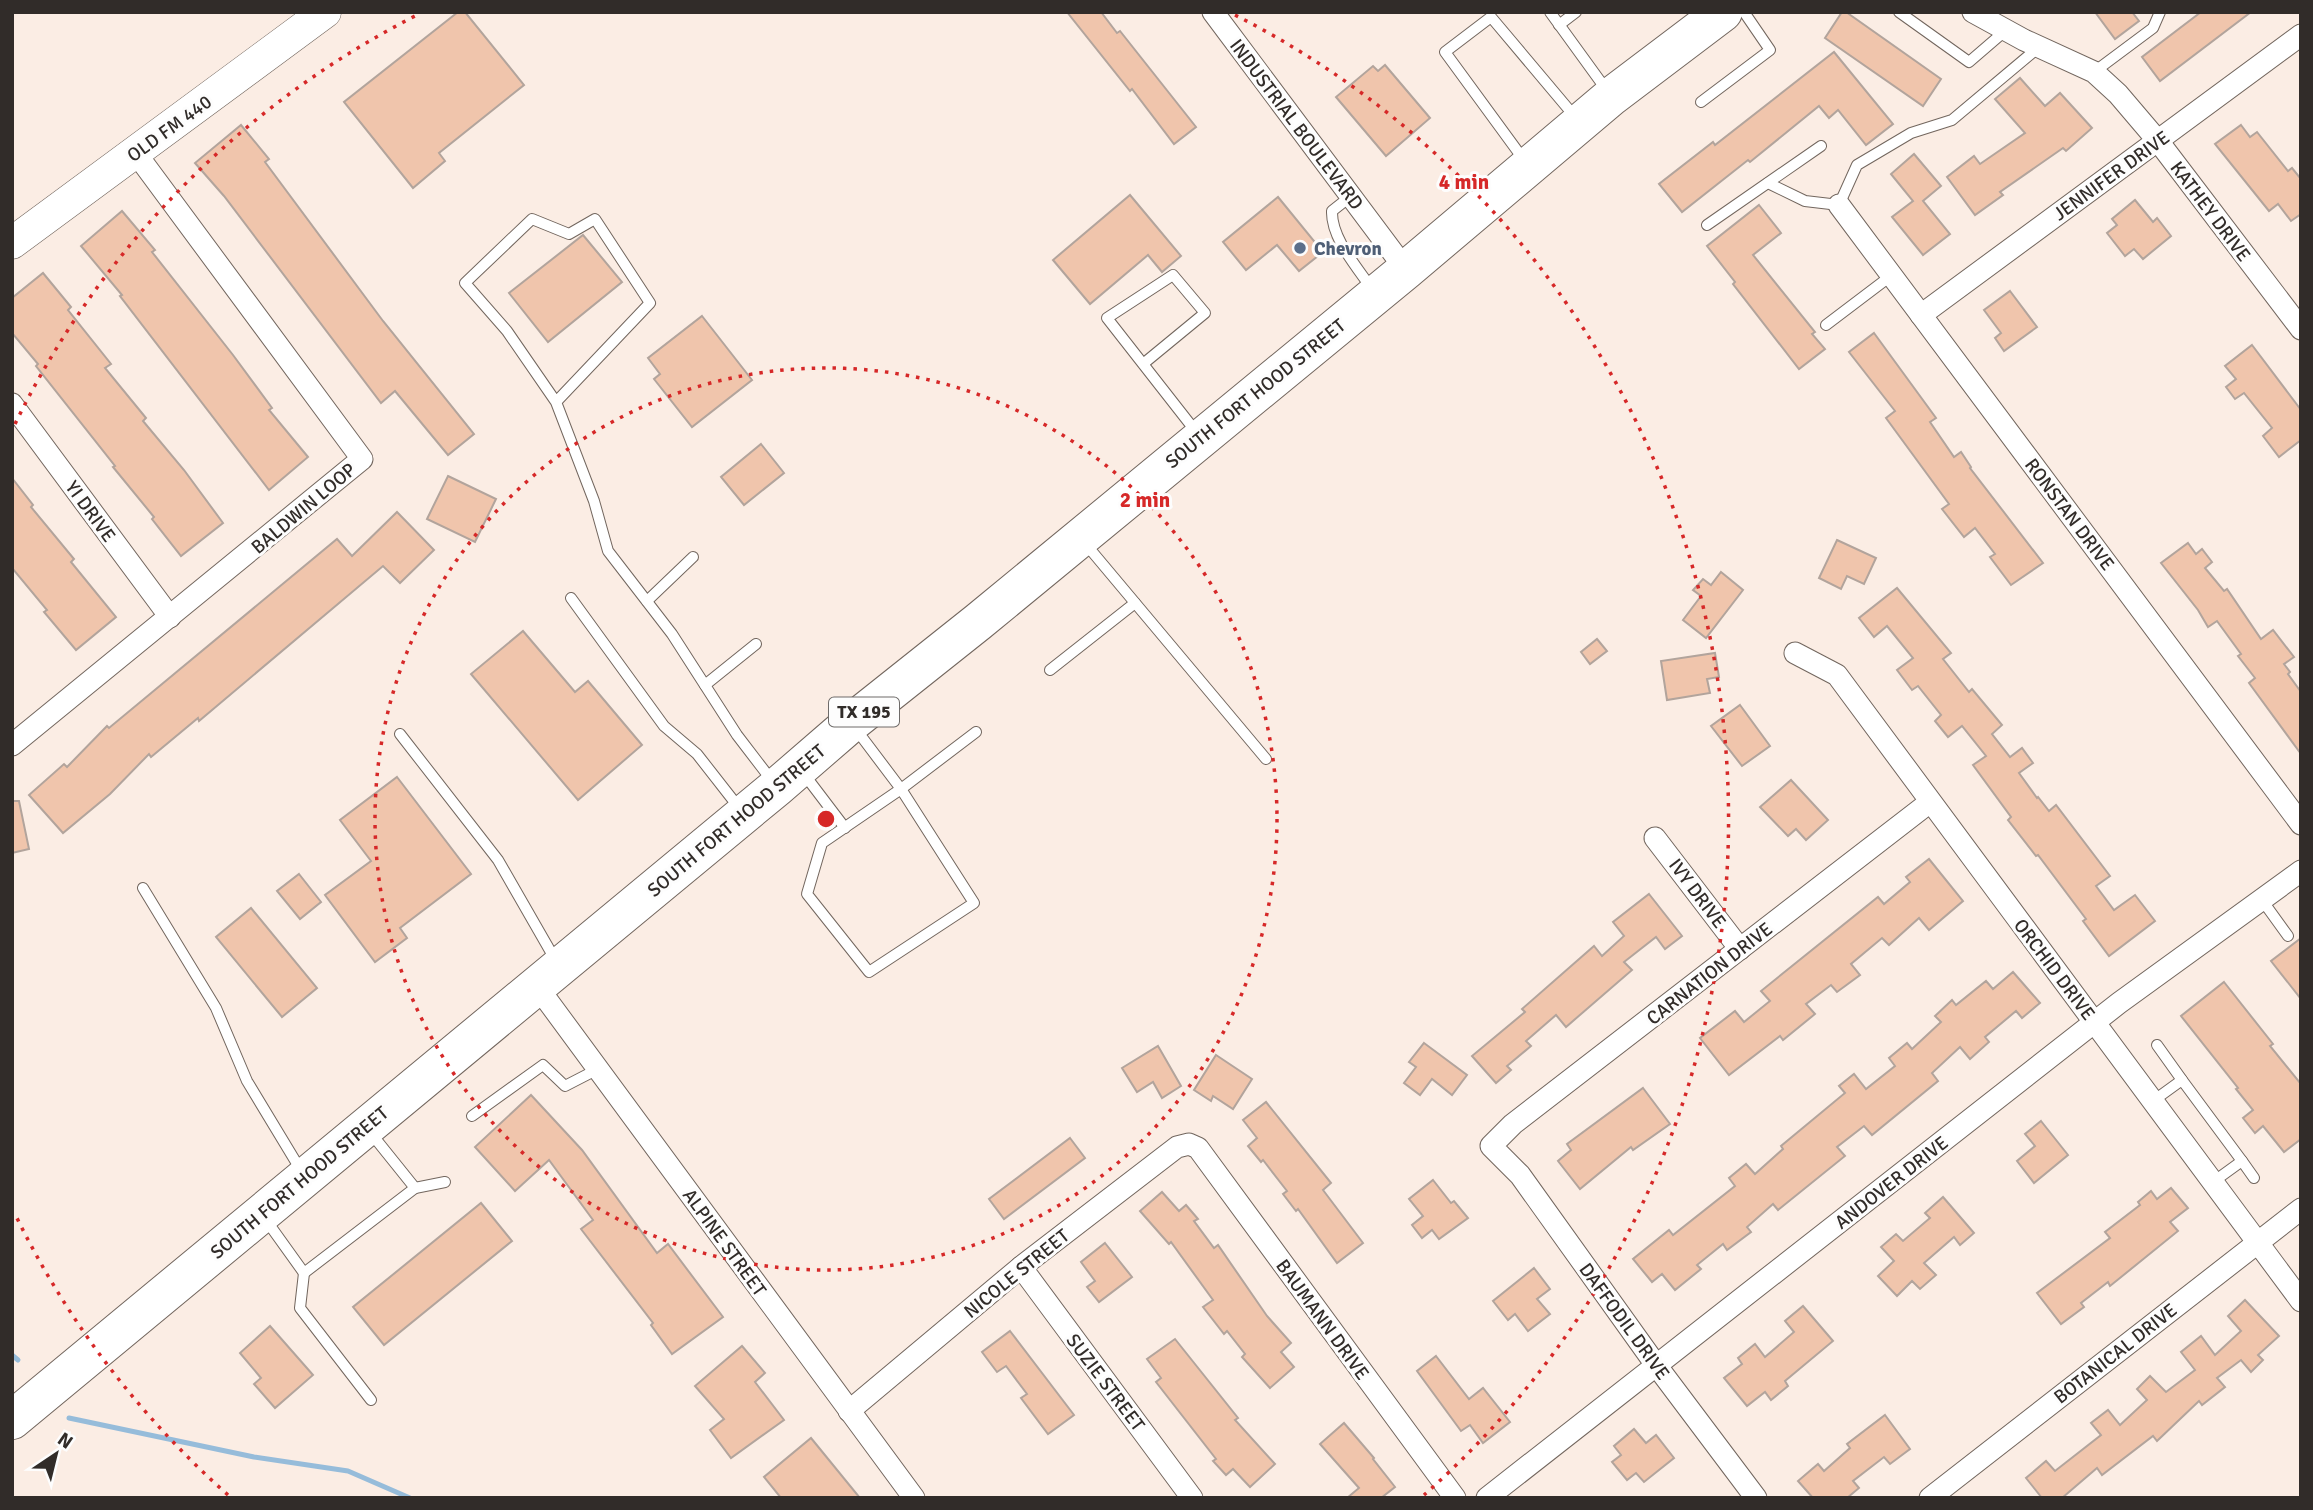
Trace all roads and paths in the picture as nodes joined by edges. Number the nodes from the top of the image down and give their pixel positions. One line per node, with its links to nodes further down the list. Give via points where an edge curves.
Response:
1 (325, 12): 20 (street, OLD FM 440)
2 (1213, 12): 23 (street, INDUSTRIAL BOULEVARD)
3 (1550, 12): 10 (lane)
4 (1576, 12): 10 (lane)
5 (1723, 12): 15 (highway, SOUTH FORT HOOD STREET / TX 195)
6 (1744, 12): 16 (lane, via 1770,50)
7 (1899, 12): 11 (lane, via 1969,62)
8 (1973, 12): 11 (street, KATHEY DRIVE)
9 (2160, 12): 14 (lane, via 2153,28)
10 (1559, 25): 15 (lane)
11 (2006, 31): 13 (street, KATHEY DRIVE)
12 (2301, 35): 18 (street, JENNIFER DRIVE)
13 (2039, 47): 14 (street, KATHEY DRIVE); 24 (lane, via 1952,120 1911,133 1857,165)
14 (2094, 72): 18 (street, KATHEY DRIVE)
15 (1612, 96): 17 (highway, SOUTH FORT HOOD STREET / TX 195)
16 (1701, 102)
17 (1580, 122): 21 (highway, SOUTH FORT HOOD STREET / TX 195); 21 (lane, via 1490,17 1445,52)
18 (2158, 141): 30 (street, JENNIFER DRIVE); 32 (street, KATHEY DRIVE)
19 (1821, 146): 22 (lane)
20 (135, 152): 26 (street, OLD FM 440); 42 (street, BALDWIN LOOP, via 362,458)
21 (1529, 166): 27 (highway, SOUTH FORT HOOD STREET / TX 195)
22 (1768, 183): 24 (lane, via 1805,201); 25 (lane)
23 (1351, 196): 27 (street, INDUSTRIAL BOULEVARD); 29 (lane, via 1332,211 1332,219)
24 (1839, 205): 28 (street, RONSTAN DRIVE)
25 (1707, 225)
26 (12, 243)
27 (1406, 270): 29 (highway, SOUTH FORT HOOD STREET / TX 195)
28 (1892, 275): 30 (street, RONSTAN DRIVE); 31 (lane)
29 (1375, 295): 36 (highway, SOUTH FORT HOOD STREET / TX 195)
30 (1921, 314): 56 (street, RONSTAN DRIVE)
31 (1826, 325)
32 (2301, 329)
33 (1143, 364): 33 (lane, via 1107,318 1173,275 1205,313); 36 (lane)
34 (556, 402): 34 (lane, via 507,331 465,283 532,219 569,234 595,219 650,303); 40 (lane, via 608,551)
35 (12, 404): 42 (street, YI DRIVE)
36 (1201, 438): 37 (highway, SOUTH FORT HOOD STREET / TX 195)
37 (1080, 537): 41 (lane); 47 (highway, SOUTH FORT HOOD STREET / TX 195)
38 (693, 557): 40 (lane)
39 (571, 598): 55 (lane, via 664,726 697,754)
40 (647, 601): 46 (lane)
41 (1135, 603): 45 (lane); 51 (lane)
42 (170, 617): 50 (street, BALDWIN LOOP)
43 (756, 644): 46 (lane)
44 (1796, 653): 54 (street, ORCHID DRIVE, via 1837,675)
45 (1050, 670)
46 (705, 685): 52 (lane, via 737,735)
47 (851, 723): 52 (highway, SOUTH FORT HOOD STREET / TX 195); 53 (lane)
48 (976, 732): 53 (lane)
49 (400, 734): 64 (lane, via 498,860)
50 (12, 745)
51 (1266, 759)
52 (788, 778): 55 (highway, SOUTH FORT HOOD STREET / TX 195); 57 (lane)
53 (901, 789): 57 (lane); 57 (lane, via 974,903 869,972 807,894 822,844)
54 (1930, 802): 63 (street, CARNATION DRIVE); 65 (street, ORCHID DRIVE)
55 (744, 814): 64 (highway, SOUTH FORT HOOD STREET / TX 195)
56 (2301, 824)
57 (845, 828)
58 (1655, 838): 63 (street, IVY DRIVE)
59 (2301, 871): 61 (street, ANDOVER DRIVE)
60 (143, 888): 75 (lane, via 216,1008 247,1081)
61 (2262, 900): 62 (lane); 65 (street, ANDOVER DRIVE)
62 (2288, 936)
63 (1740, 949): 73 (street, CARNATION DRIVE, via 1513,1124)
64 (548, 976): 67 (street, ALPINE STREET); 71 (highway, SOUTH FORT HOOD STREET / TX 195)
65 (2095, 1023): 69 (street, ORCHID DRIVE); 86 (street, ANDOVER DRIVE)
66 (2157, 1045): 68 (lane)
67 (598, 1069): 70 (lane, via 565,1086 543,1065); 88 (street, ALPINE STREET)
68 (2182, 1080): 69 (lane); 74 (lane)
69 (2153, 1101): 78 (street, ORCHID DRIVE)
70 (472, 1116)
71 (366, 1127): 75 (highway, SOUTH FORT HOOD STREET / TX 195); 79 (lane)
72 (1189, 1144): 83 (street, NICOLE STREET, via 1177,1147); 92 (street, BAUMANN DRIVE, via 1198,1148)
73 (1491, 1146): 86 (street, DAFFODIL DRIVE, via 1520,1175)
74 (2242, 1161): 76 (lane); 78 (lane)
75 (305, 1177): 81 (highway, SOUTH FORT HOOD STREET / TX 195)
76 (2254, 1178)
77 (445, 1182): 79 (lane)
78 (2213, 1182): 82 (street, ORCHID DRIVE)
79 (415, 1188): 84 (lane)
80 (2301, 1209): 82 (street, BOTANICAL DRIVE)
81 (261, 1213): 84 (lane); 89 (highway, SOUTH FORT HOOD STREET / TX 195)
82 (2258, 1242): 85 (street, ORCHID DRIVE); 95 (street, BOTANICAL DRIVE)
83 (1021, 1266): 88 (street, NICOLE STREET); 91 (street, SUZIE STREET)
84 (304, 1273): 87 (lane, via 300,1308)
85 (2301, 1301)
86 (1656, 1364): 93 (street, ANDOVER DRIVE); 94 (street, DAFFODIL DRIVE)
87 (371, 1400)
88 (849, 1411): 90 (street, ALPINE STREET)
89 (12, 1420)
90 (914, 1498)
91 (1192, 1498)
92 (1455, 1498)
93 (1487, 1498)
94 (1756, 1498)
95 (1930, 1498)

